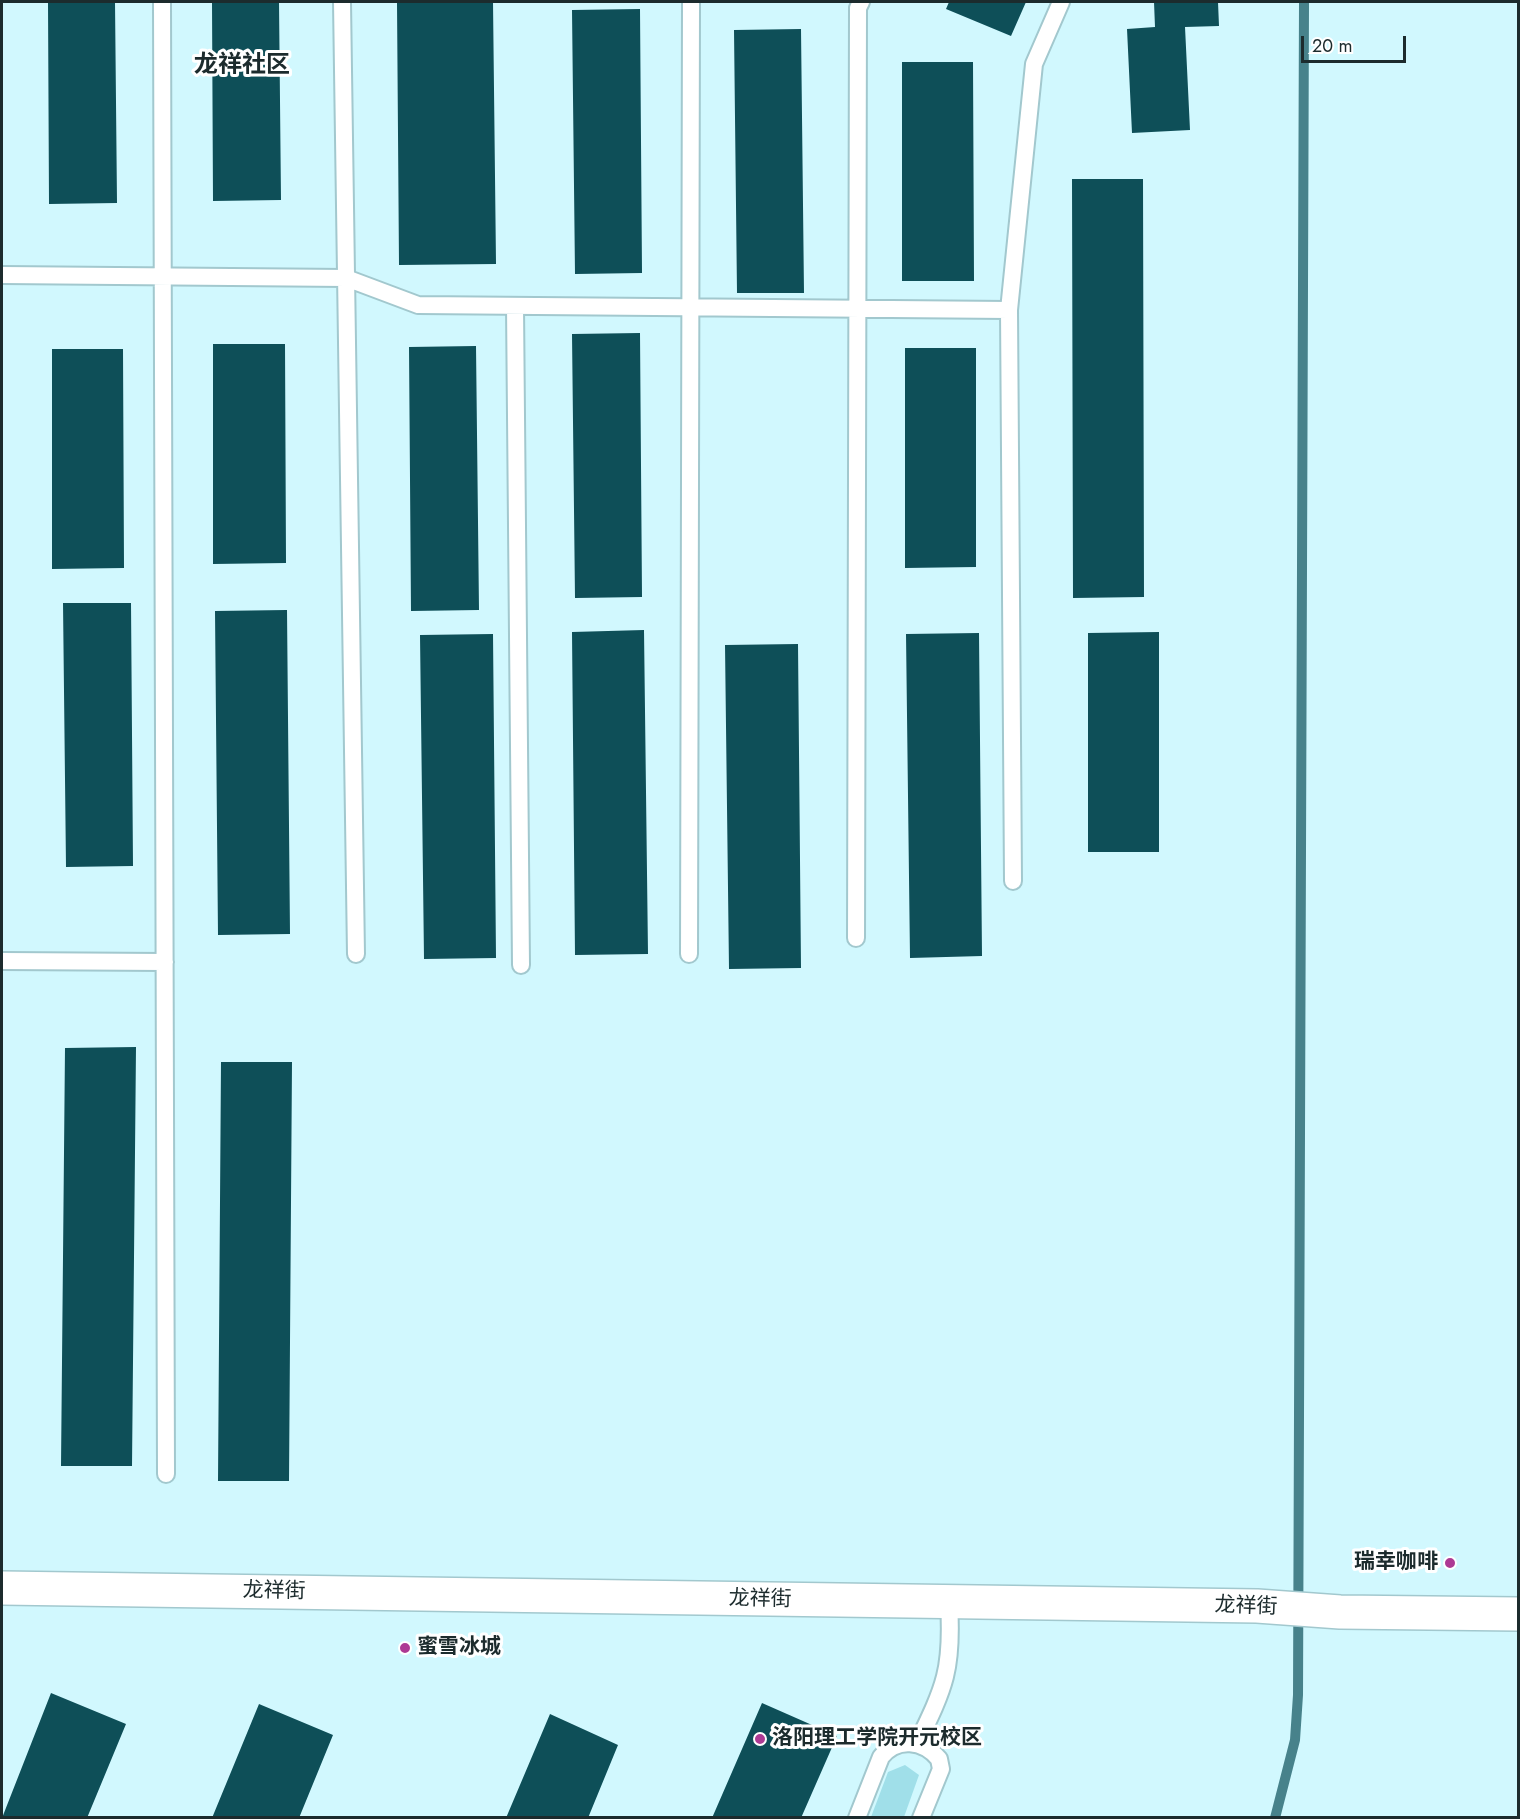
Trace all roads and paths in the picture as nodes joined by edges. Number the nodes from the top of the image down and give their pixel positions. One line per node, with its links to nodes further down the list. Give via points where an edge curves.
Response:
1 (162, 2): 7 (lane)
2 (342, 2): 8 (lane)
3 (691, 2): 10 (lane)
4 (861, 2): 11 (lane)
5 (1061, 2): 12 (lane, via 1034,64)
6 (2, 274): 7 (lane)
7 (163, 276): 8 (lane); 18 (lane)
8 (346, 278): 9 (lane, via 418,305); 15 (lane)
9 (515, 306): 10 (lane); 19 (lane)
10 (690, 307): 11 (lane); 16 (lane)
11 (855, 308): 12 (lane); 14 (lane)
12 (1009, 310): 13 (lane)
13 (1013, 881)
14 (856, 938)
15 (356, 954)
16 (689, 954)
17 (2, 961): 18 (lane)
18 (165, 962): 20 (lane)
19 (521, 965)
20 (166, 1474)
21 (2, 1588): 22 (street, 龙祥街)
22 (949, 1604): 23 (street, 龙祥街, via 1257,1606 1340,1612); 24 (lane, via 947,1676)
23 (1518, 1614)
24 (917, 1744): 25 (lane, via 905,1743 886,1751); 26 (lane, via 933,1752 941,1769)
25 (857, 1818)
26 (921, 1818)

